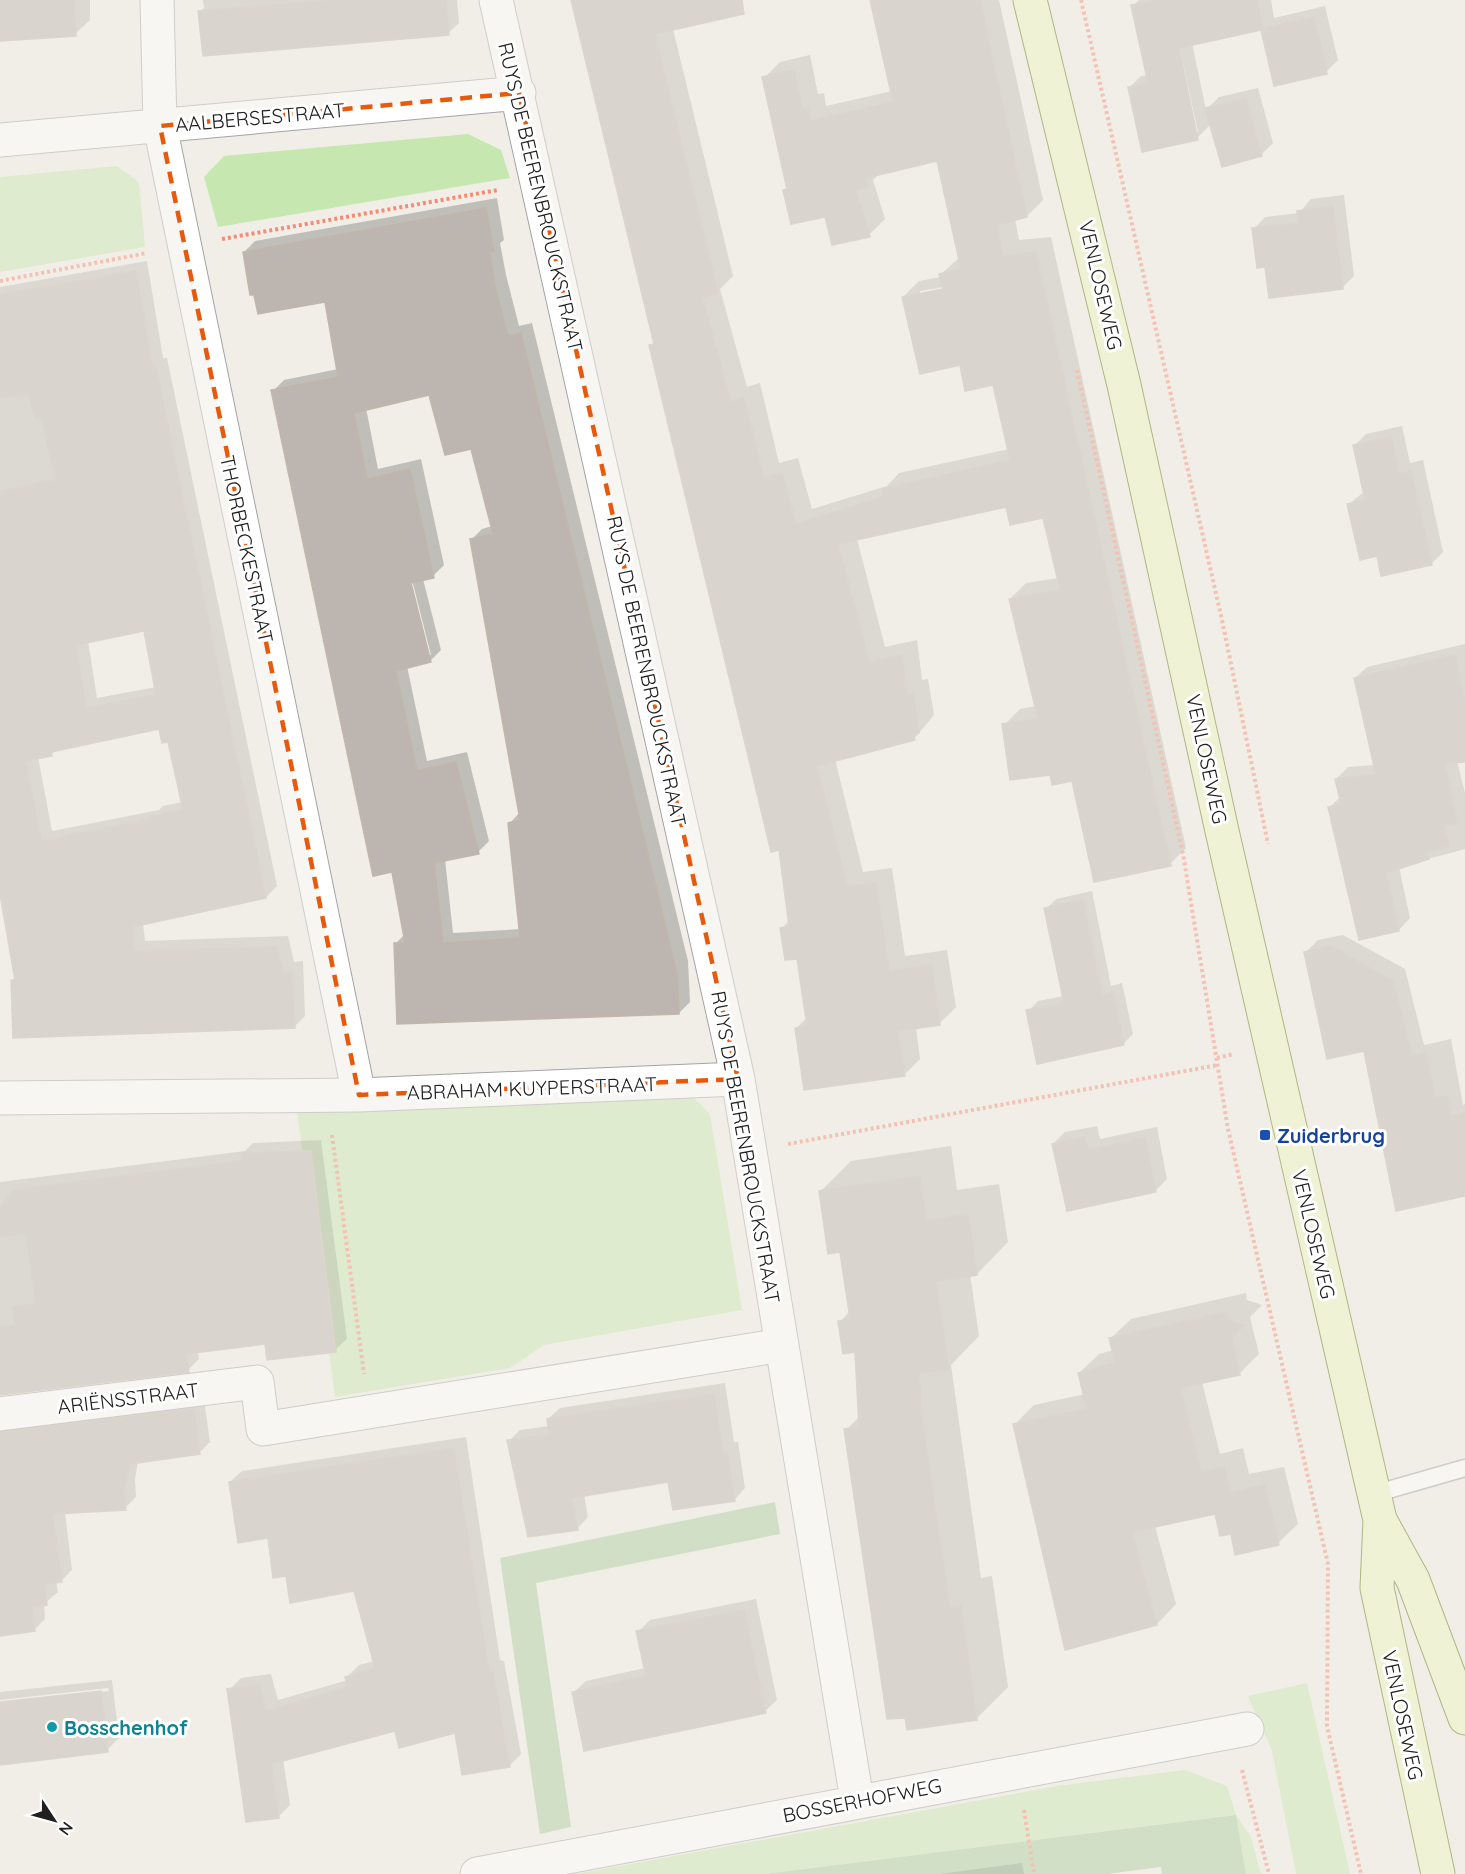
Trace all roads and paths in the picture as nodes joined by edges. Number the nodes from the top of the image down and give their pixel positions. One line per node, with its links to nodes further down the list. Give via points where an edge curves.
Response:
1 (157, 0): 6 (street, THORBECKESTRAAT)
2 (496, 0): 5 (street, RUYS DE BEERENBROUCKSTRAAT)
3 (1030, 0): 23 (main road, VENLOSEWEG, via 1125,385 1222,831)
4 (1081, 0): 12 (path, via 1222,621)
5 (519, 93): 6 (street, AALBERSESTRAAT); 14 (street, RUYS DE BEERENBROUCKSTRAAT)
6 (160, 126): 7 (street, AALBERSESTRAAT); 9 (street, THORBECKESTRAAT)
7 (0, 140)
8 (505, 189): 9 (path)
9 (184, 246): 10 (path); 16 (street, THORBECKESTRAAT)
10 (0, 281)
11 (1076, 365): 13 (path, via 1183,854)
12 (1270, 854)
13 (1218, 1065): 18 (path); 31 (path, via 1228,1129 1328,1564 1326,1726)
14 (738, 1079): 16 (street, ABRAHAM KUYPERSTRAAT); 18 (street, RUYS DE BEERENBROUCKSTRAAT)
15 (1, 1090): 17 (street, ABRAHAM KUYPERSTRAAT)
16 (359, 1095): 17 (street, ABRAHAM KUYPERSTRAAT)
17 (326, 1096): 20 (path)
18 (749, 1152): 19 (street, RUYS DE BEERENBROUCKSTRAAT)
19 (782, 1345): 20 (street); 27 (street, RUYS DE BEERENBROUCKSTRAAT)
20 (369, 1412): 21 (street, ARIËNSSTRAAT, via 263,1429 257,1382)
21 (0, 1414)
22 (1465, 1468): 23 (lane)
23 (1377, 1507): 24 (main road, VENLOSEWEG, via 1413,1580); 32 (main road, VENLOSEWEG, via 1377,1588)
24 (1465, 1718)
25 (1239, 1730): 26 (street, BOSSERHOFWEG); 30 (path)
26 (1018, 1771): 27 (street, BOSSERHOFWEG); 29 (path)
27 (857, 1800): 28 (street, BOSSERHOFWEG)
28 (477, 1874)
29 (1034, 1874)
30 (1269, 1874)
31 (1360, 1874)
32 (1437, 1874)

